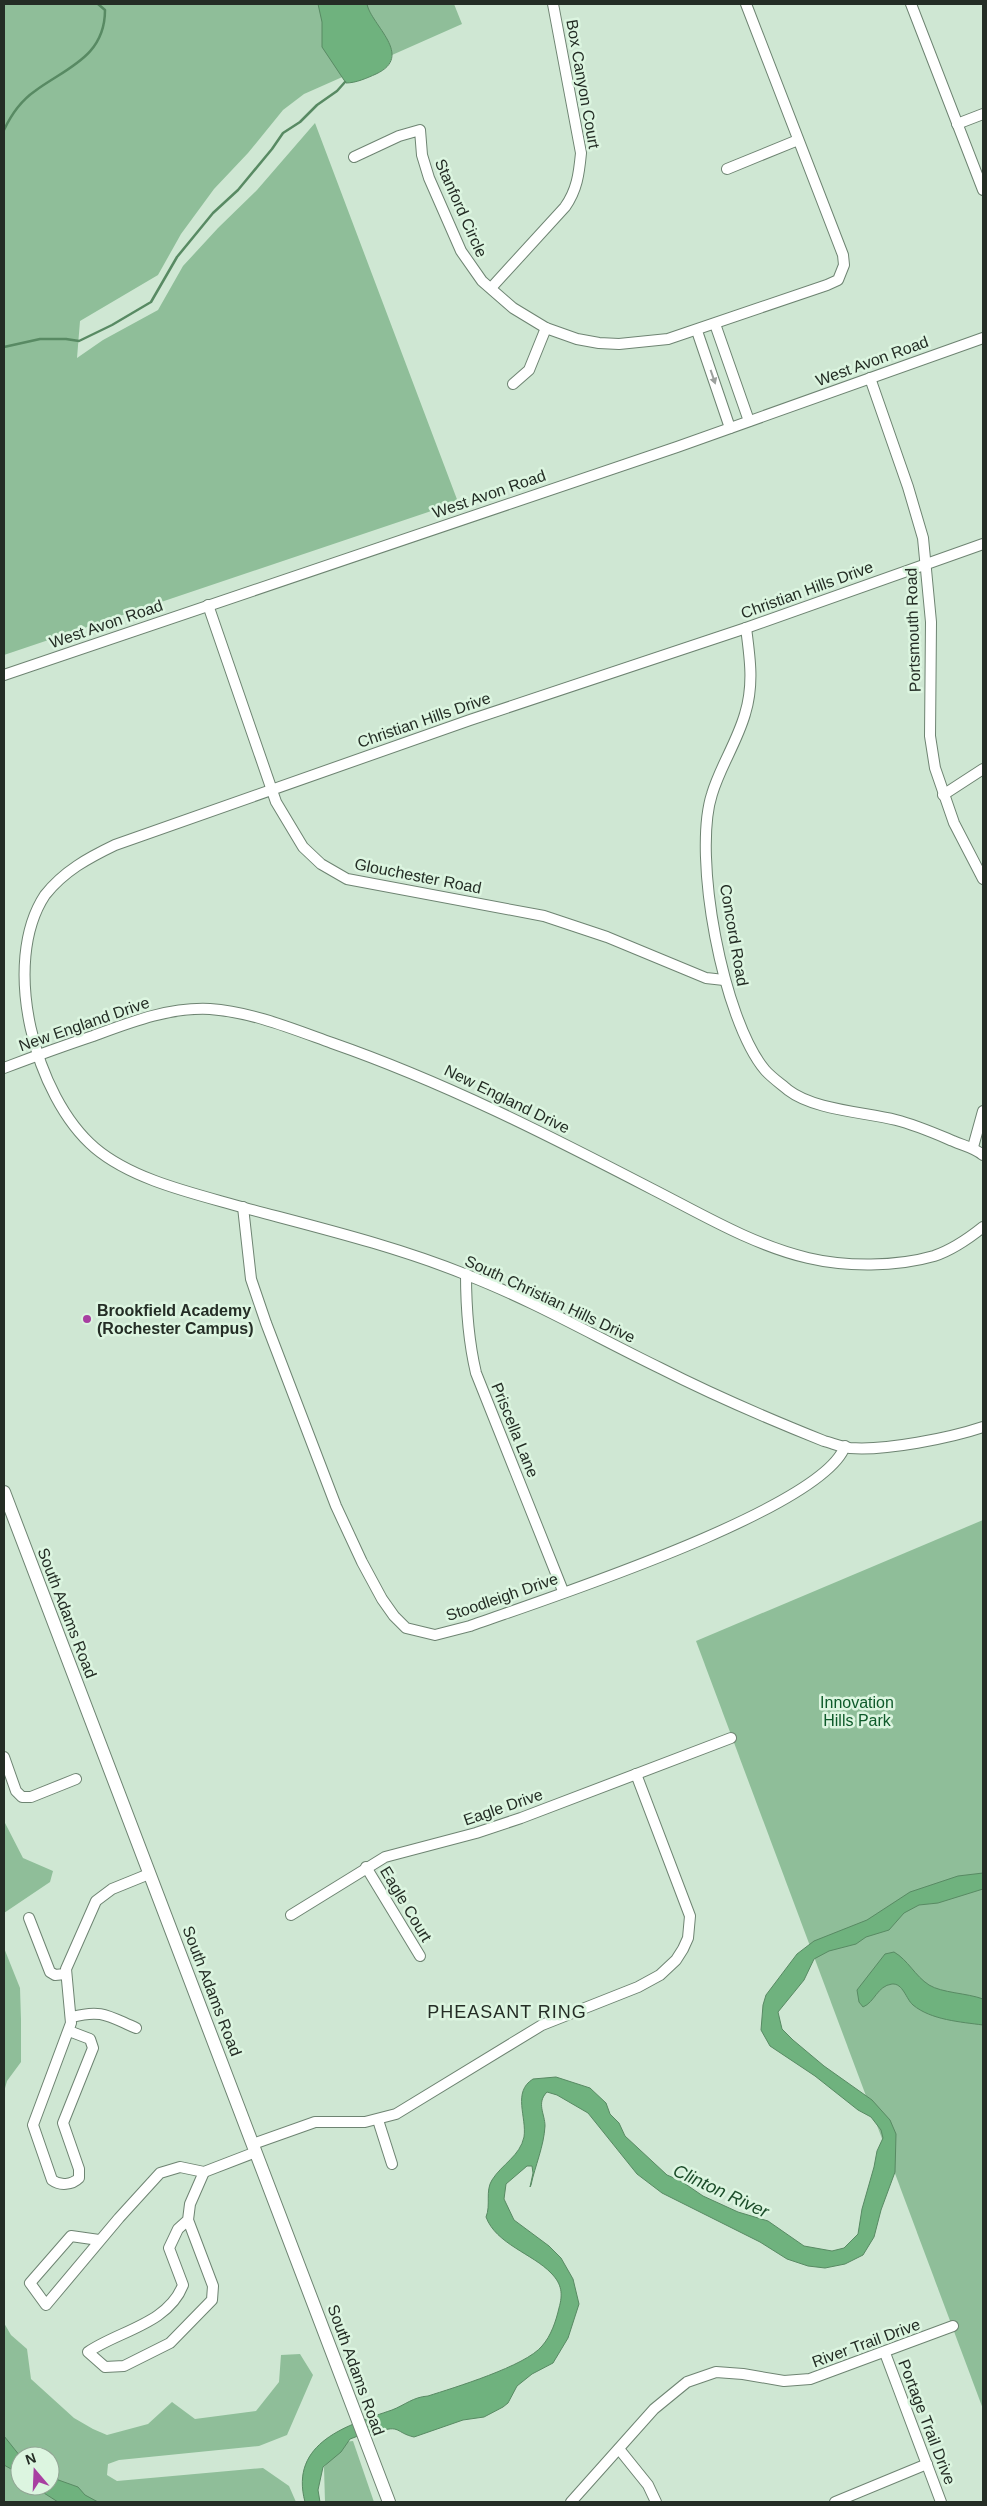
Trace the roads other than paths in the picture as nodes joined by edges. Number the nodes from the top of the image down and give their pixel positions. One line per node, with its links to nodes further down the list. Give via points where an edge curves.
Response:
1 (553, 4): 10 (street, Box Canyon Court, via 581,153 579,178 566,207)
2 (746, 4): 6 (street, Stanford Circle)
3 (910, 4): 5 (street)
4 (983, 114): 5 (street)
5 (957, 124): 9 (street)
6 (798, 140): 8 (street); 11 (street, Stanford Circle, via 843,255 838,280)
7 (354, 157): 10 (street, Stanford Circle, via 420,130 422,155 461,251 472,269)
8 (727, 169)
9 (983, 190)
10 (491, 288): 12 (street, Stanford Circle, via 513,308)
11 (715, 324): 13 (street, Stanford Circle); 17 (street)
12 (546, 328): 13 (street, Stanford Circle, via 577,339 619,344 668,339); 16 (street, via 530,370)
13 (697, 331): 18 (street, one-way to 18)
14 (983, 338): 15 (street, West Avon Road)
15 (870, 378): 17 (street, West Avon Road); 20 (street, Portsmouth Road, via 908,487 923,538)
16 (513, 384)
17 (749, 421): 18 (street, West Avon Road)
18 (730, 428): 21 (street, West Avon Road)
19 (983, 544): 20 (street, Christian Hills Drive)
20 (926, 563): 22 (street, Christian Hills Drive); 26 (street, Portsmouth Road, via 930,622 930,736)
21 (208, 605): 23 (street, West Avon Road); 25 (street, Glouchester Road)
22 (746, 628): 25 (street, Christian Hills Drive); 28 (street, Concord Road, via 752,670 750,691 745,715 712,794 706,823 712,916)
23 (4, 675)
24 (983, 769): 26 (street)
25 (272, 789): 28 (street, Glouchester Road, via 303,847 321,864 347,879 544,916 607,937 706,978); 29 (street, Christian Hills Drive, via 115,845 83,860 44,897 30,925 21,976 23,1008)
26 (943, 795): 27 (street, Portsmouth Road, via 954,824)
27 (983, 879)
28 (724, 980): 32 (street, Concord Road, via 741,1026 765,1070 793,1093 819,1104 897,1120)
29 (36, 1056): 30 (street, New England Drive); 34 (street, South Christian Hills Drive, via 78,1131 96,1149 146,1176); 35 (street, New England Drive, via 148,1016 185,1010 234,1012 310,1035 435,1081 516,1118 732,1230 807,1258 864,1264 925,1258 959,1245)
30 (4, 1068)
31 (983, 1111): 32 (street)
32 (973, 1147): 33 (street, Concord Road)
33 (983, 1155)
34 (243, 1207): 36 (street, South Christian Hills Drive, via 408,1253); 41 (street, Stoodleigh Drive, via 252,1279 266,1324 336,1506 362,1562 394,1616 406,1628 435,1635 470,1626)
35 (983, 1227)
36 (466, 1274): 38 (street, South Christian Hills Drive, via 740,1405 824,1441); 41 (street, Priscella Lane, via 466,1315 476,1373)
37 (983, 1427): 38 (street, South Christian Hills Drive, via 930,1440 883,1446)
38 (845, 1446): 41 (street, Stoodleigh Drive, via 832,1466 816,1478 731,1528)
39 (4, 1492): 40 (main road, South Adams Road)
40 (8, 1516): 47 (main road, South Adams Road)
41 (564, 1591)
42 (732, 1738): 44 (street, Eagle Drive)
43 (4, 1757): 45 (street, via 16,1791 22,1797 31,1797)
44 (636, 1774): 46 (street, Eagle Drive, via 512,1821 401,1852); 55 (street, via 690,1916 688,1938 676,1960 660,1975 638,1987 542,2025 396,2114)
45 (76, 1779)
46 (366, 1867): 48 (street, Eagle Drive); 50 (street, Eagle Court)
47 (149, 1874): 51 (street, via 112,1890 96,1901); 56 (main road, South Adams Road)
48 (291, 1914)
49 (29, 1918): 51 (street, via 50,1972)
50 (420, 1956)
51 (66, 1974): 52 (street)
52 (72, 2017): 53 (street, via 99,2013); 54 (street)
53 (136, 2028)
54 (69, 2031): 54 (street, via 33,2125 52,2180 63,2184 79,2178 79,2169 63,2123 93,2048 90,2039)
55 (378, 2120): 56 (street, via 315,2122); 57 (street)
56 (254, 2148): 58 (street); 65 (main road, South Adams Road)
57 (392, 2164)
58 (204, 2172): 59 (street, via 190,2204); 60 (street, via 180,2167 160,2173)
59 (188, 2220): 59 (street, via 178,2229 170,2248 182,2286 180,2293 155,2318 102,2342 88,2352 105,2367 124,2366 170,2343 212,2300 213,2286)
60 (100, 2240): 60 (street, via 76,2269 46,2305 30,2283 71,2236)
61 (953, 2326): 62 (street, River Trail Drive)
62 (884, 2353): 63 (street, River Trail Drive, via 800,2381 716,2372 698,2378 666,2397); 64 (street, Portage Trail Drive)
63 (619, 2449): 66 (street, River Trail Drive); 67 (street, via 648,2485)
64 (927, 2464): 68 (street); 69 (street, Portage Trail Drive)
65 (389, 2502)
66 (571, 2502)
67 (656, 2502)
68 (835, 2502)
69 (941, 2502)

